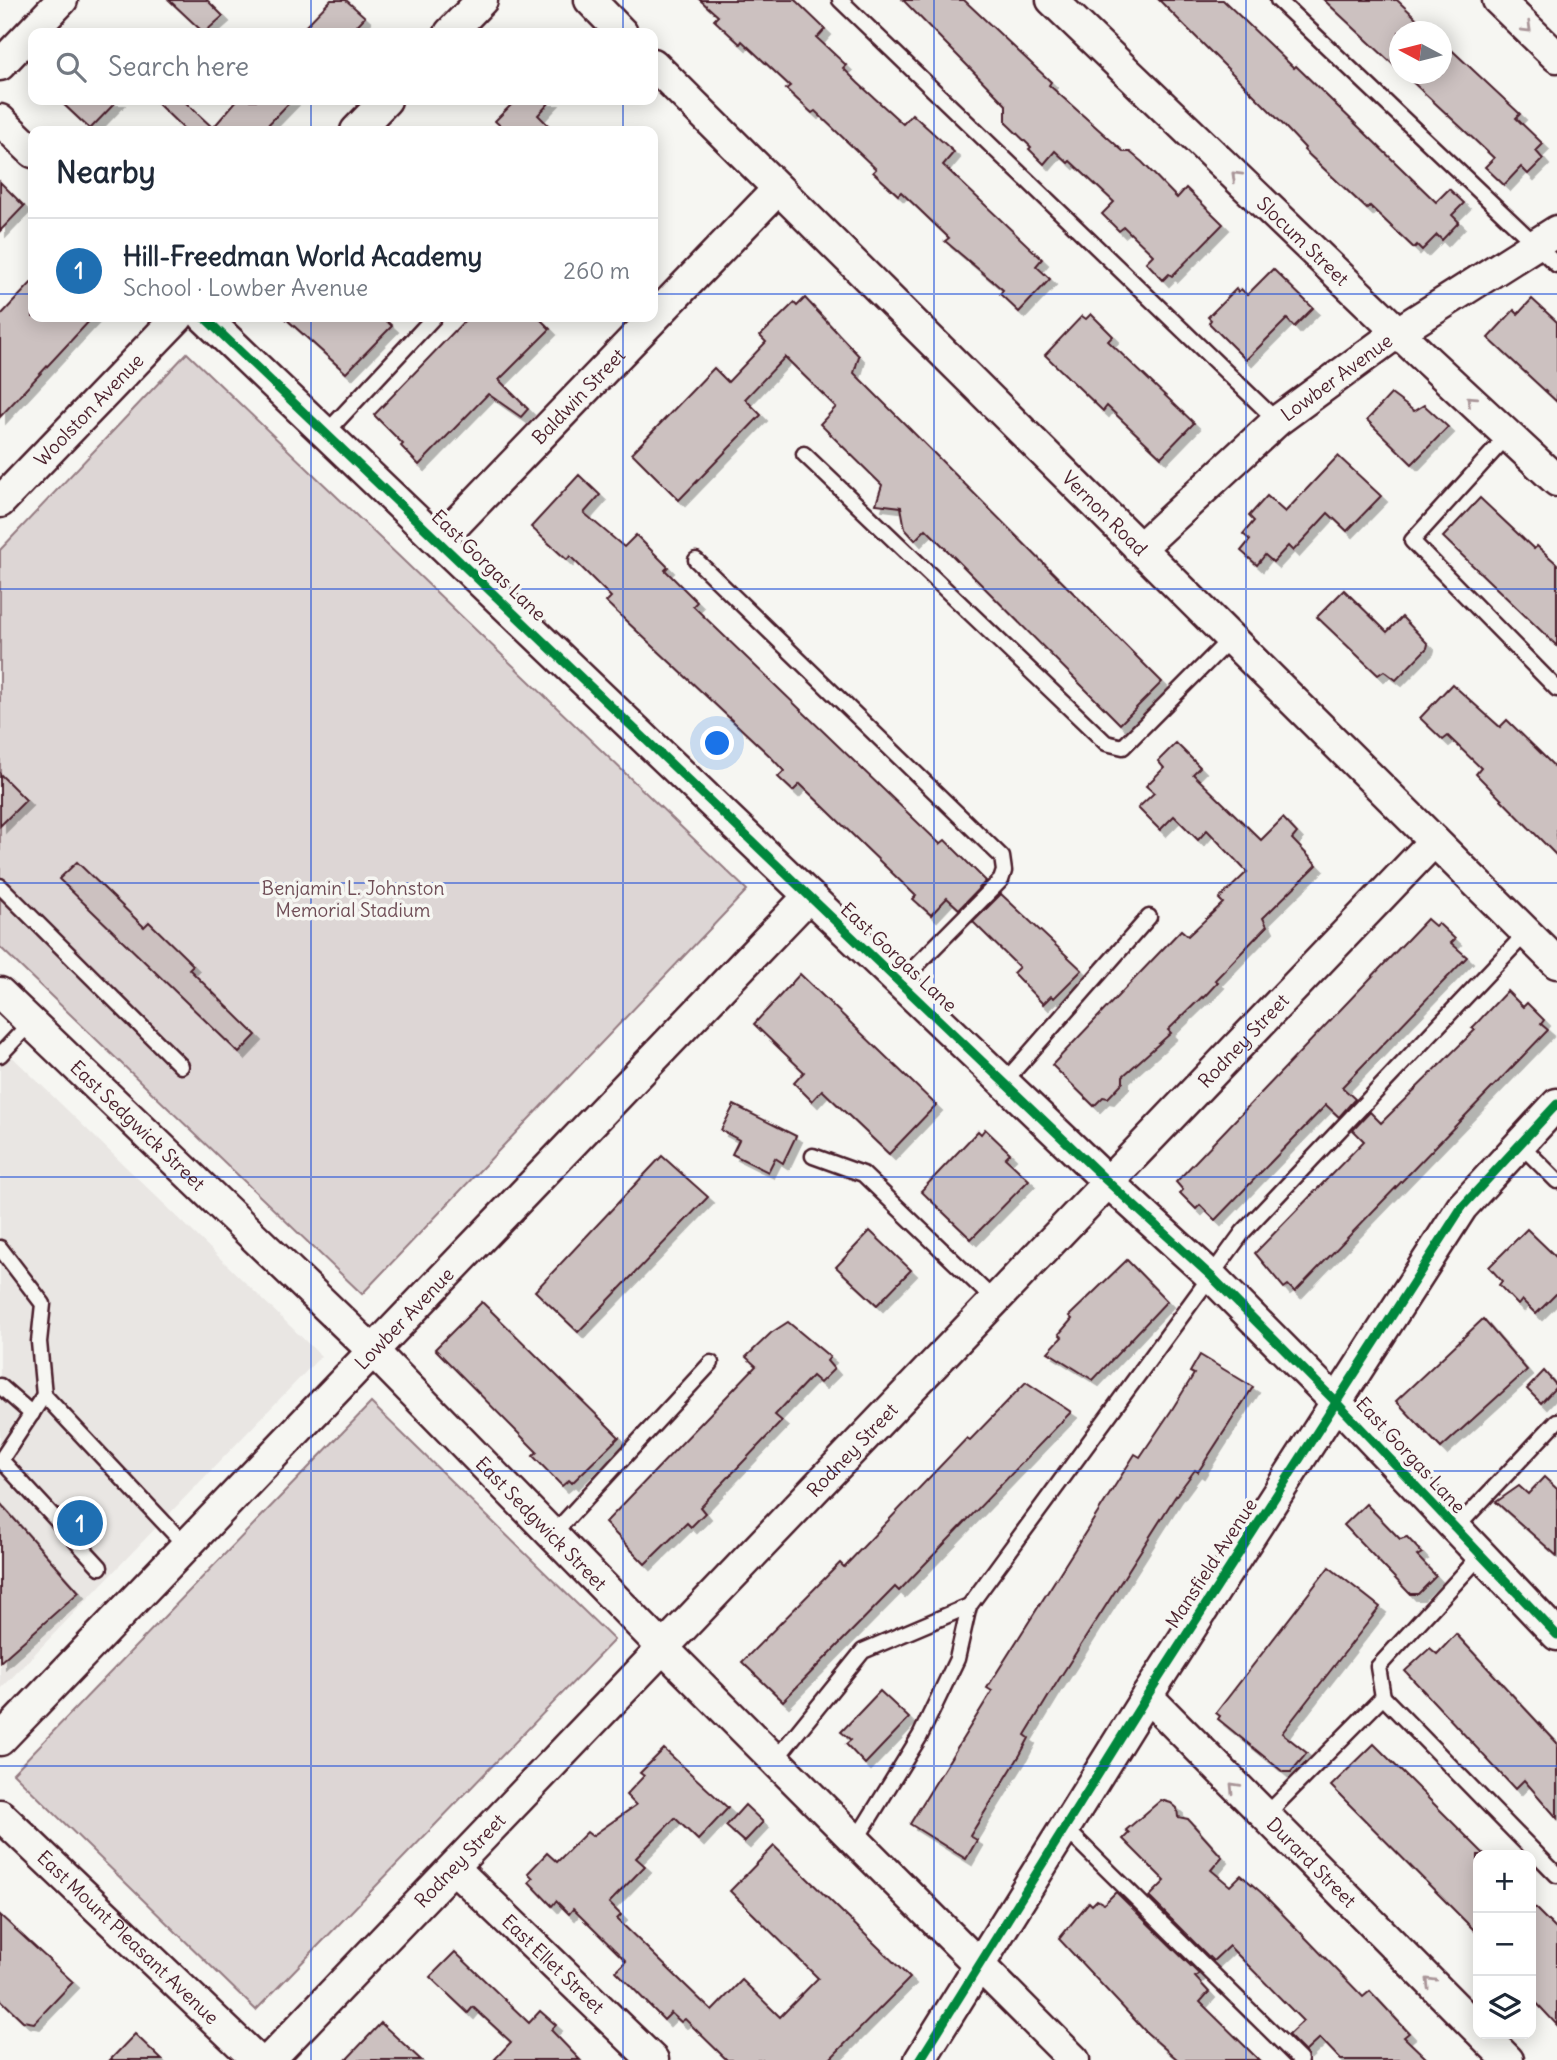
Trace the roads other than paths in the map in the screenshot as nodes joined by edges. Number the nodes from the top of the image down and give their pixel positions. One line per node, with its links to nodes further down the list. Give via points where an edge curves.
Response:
1 (62, 0): 8 (street)
2 (482, 0): 9 (street)
3 (590, 0): 10 (street)
4 (840, 0): 27 (lane)
5 (1052, 0): 26 (street, Slocum Street, one-way to 5)
6 (1278, 0): 20 (lane)
7 (1498, 0): 12 (street, one-way to 12)
8 (35, 28)
9 (455, 28)
10 (617, 28)
11 (28, 36): 13 (street)
12 (1557, 57)
13 (0, 65)
14 (658, 69): 19 (street, Vernon Road)
15 (381, 105): 17 (street)
16 (0, 120): 18 (street)
17 (361, 126)
18 (28, 147)
19 (776, 190): 21 (street, Baldwin Street); 34 (street, Vernon Road)
20 (1550, 247): 26 (street, Lowber Avenue)
21 (658, 313)
22 (173, 322): 32 (street, Woolston Avenue)
23 (209, 322): 28 (street, East Gorgas Lane)
24 (429, 322): 28 (lane)
25 (649, 322): 33 (street, Baldwin Street)
26 (1398, 332): 27 (street, Lowber Avenue); 29 (street, Slocum Street, one-way to 26)
27 (1277, 421): 34 (street, Lowber Avenue)
28 (326, 433): 33 (street, East Gorgas Lane)
29 (1509, 434): 31 (street, Slocum Street); 37 (lane, via 1412,541)
30 (804, 454): 36 (lane, via 1106,743 1123,747)
31 (1557, 481)
32 (0, 502)
33 (439, 541): 40 (street, East Gorgas Lane)
34 (1139, 549): 36 (street, Vernon Road)
35 (696, 560): 44 (lane, via 1002,857 1001,880)
36 (1229, 640): 38 (street, Vernon Road)
37 (1557, 689)
38 (1434, 841): 42 (street, Vernon Road); 53 (street, Rodney Street)
39 (0, 886): 48 (lane)
40 (809, 896): 44 (street, East Gorgas Lane); 58 (street, Lowber Avenue)
41 (1149, 917): 49 (lane)
42 (1528, 932): 43 (street, Vernon Road); 56 (lane, via 1243,1232)
43 (1557, 962)
44 (900, 982): 49 (street, East Gorgas Lane)
45 (0, 993): 46 (street, East Sedgwick Street)
46 (30, 1022): 47 (lane); 58 (street, East Sedgwick Street)
47 (0, 1055)
48 (181, 1066)
49 (1005, 1081): 53 (street, East Gorgas Lane)
50 (1557, 1104): 51 (street, Mansfield Avenue)
51 (1520, 1144): 54 (lane); 62 (street, Mansfield Avenue, via 1462,1207)
52 (813, 1156): 57 (lane, via 863,1174)
53 (1107, 1181): 56 (street, East Gorgas Lane); 57 (street, Rodney Street)
54 (1557, 1181)
55 (0, 1248): 61 (lane, via 43,1304 39,1342)
56 (1211, 1276): 62 (street, East Gorgas Lane); 71 (lane)
57 (996, 1302): 73 (street, Rodney Street)
58 (374, 1352): 67 (street, East Sedgwick Street); 68 (street, Lowber Avenue)
59 (711, 1363): 67 (lane)
60 (0, 1386): 63 (lane)
61 (44, 1395): 63 (lane); 68 (lane)
62 (1335, 1401): 66 (street, East Gorgas Lane); 74 (street, Mansfield Avenue)
63 (32, 1415): 65 (lane)
64 (1557, 1421): 66 (lane)
65 (1, 1460): 70 (lane)
66 (1456, 1528): 69 (street, East Gorgas Lane)
67 (552, 1535): 73 (street, East Sedgwick Street)
68 (186, 1546): 76 (street, Lowber Avenue)
69 (1481, 1555): 72 (street, East Gorgas Lane); 75 (lane, via 1378,1667)
70 (100, 1567)
71 (969, 1606): 77 (lane, via 863,1651); 81 (lane, via 957,1659 920,1736)
72 (1557, 1635)
73 (662, 1647): 77 (street, East Sedgwick Street); 82 (street, Rodney Street)
74 (1147, 1696): 79 (street, Durard Street, one-way to 74); 80 (street, Mansfield Avenue)
75 (1383, 1697): 79 (lane); 83 (lane)
76 (0, 1740)
77 (775, 1760): 81 (street, East Sedgwick Street)
78 (0, 1815): 87 (street, East Mount Pleasant Avenue)
79 (1264, 1817): 85 (street, Durard Street, one-way to 79)
80 (1066, 1829): 84 (street, Mansfield Avenue); 92 (lane)
81 (856, 1840): 84 (street, East Sedgwick Street)
82 (454, 1868): 88 (street, Rodney Street); 89 (street, East Ellet Street)
83 (1557, 1875)
84 (978, 1963): 90 (street, Mansfield Avenue); 91 (street, East Sedgwick Street)
85 (1473, 2025)
86 (1487, 2039): 93 (street, Durard Street)
87 (257, 2060)
88 (269, 2060)
89 (653, 2060)
90 (920, 2060)
91 (1074, 2060)
92 (1300, 2060)
93 (1508, 2060)

